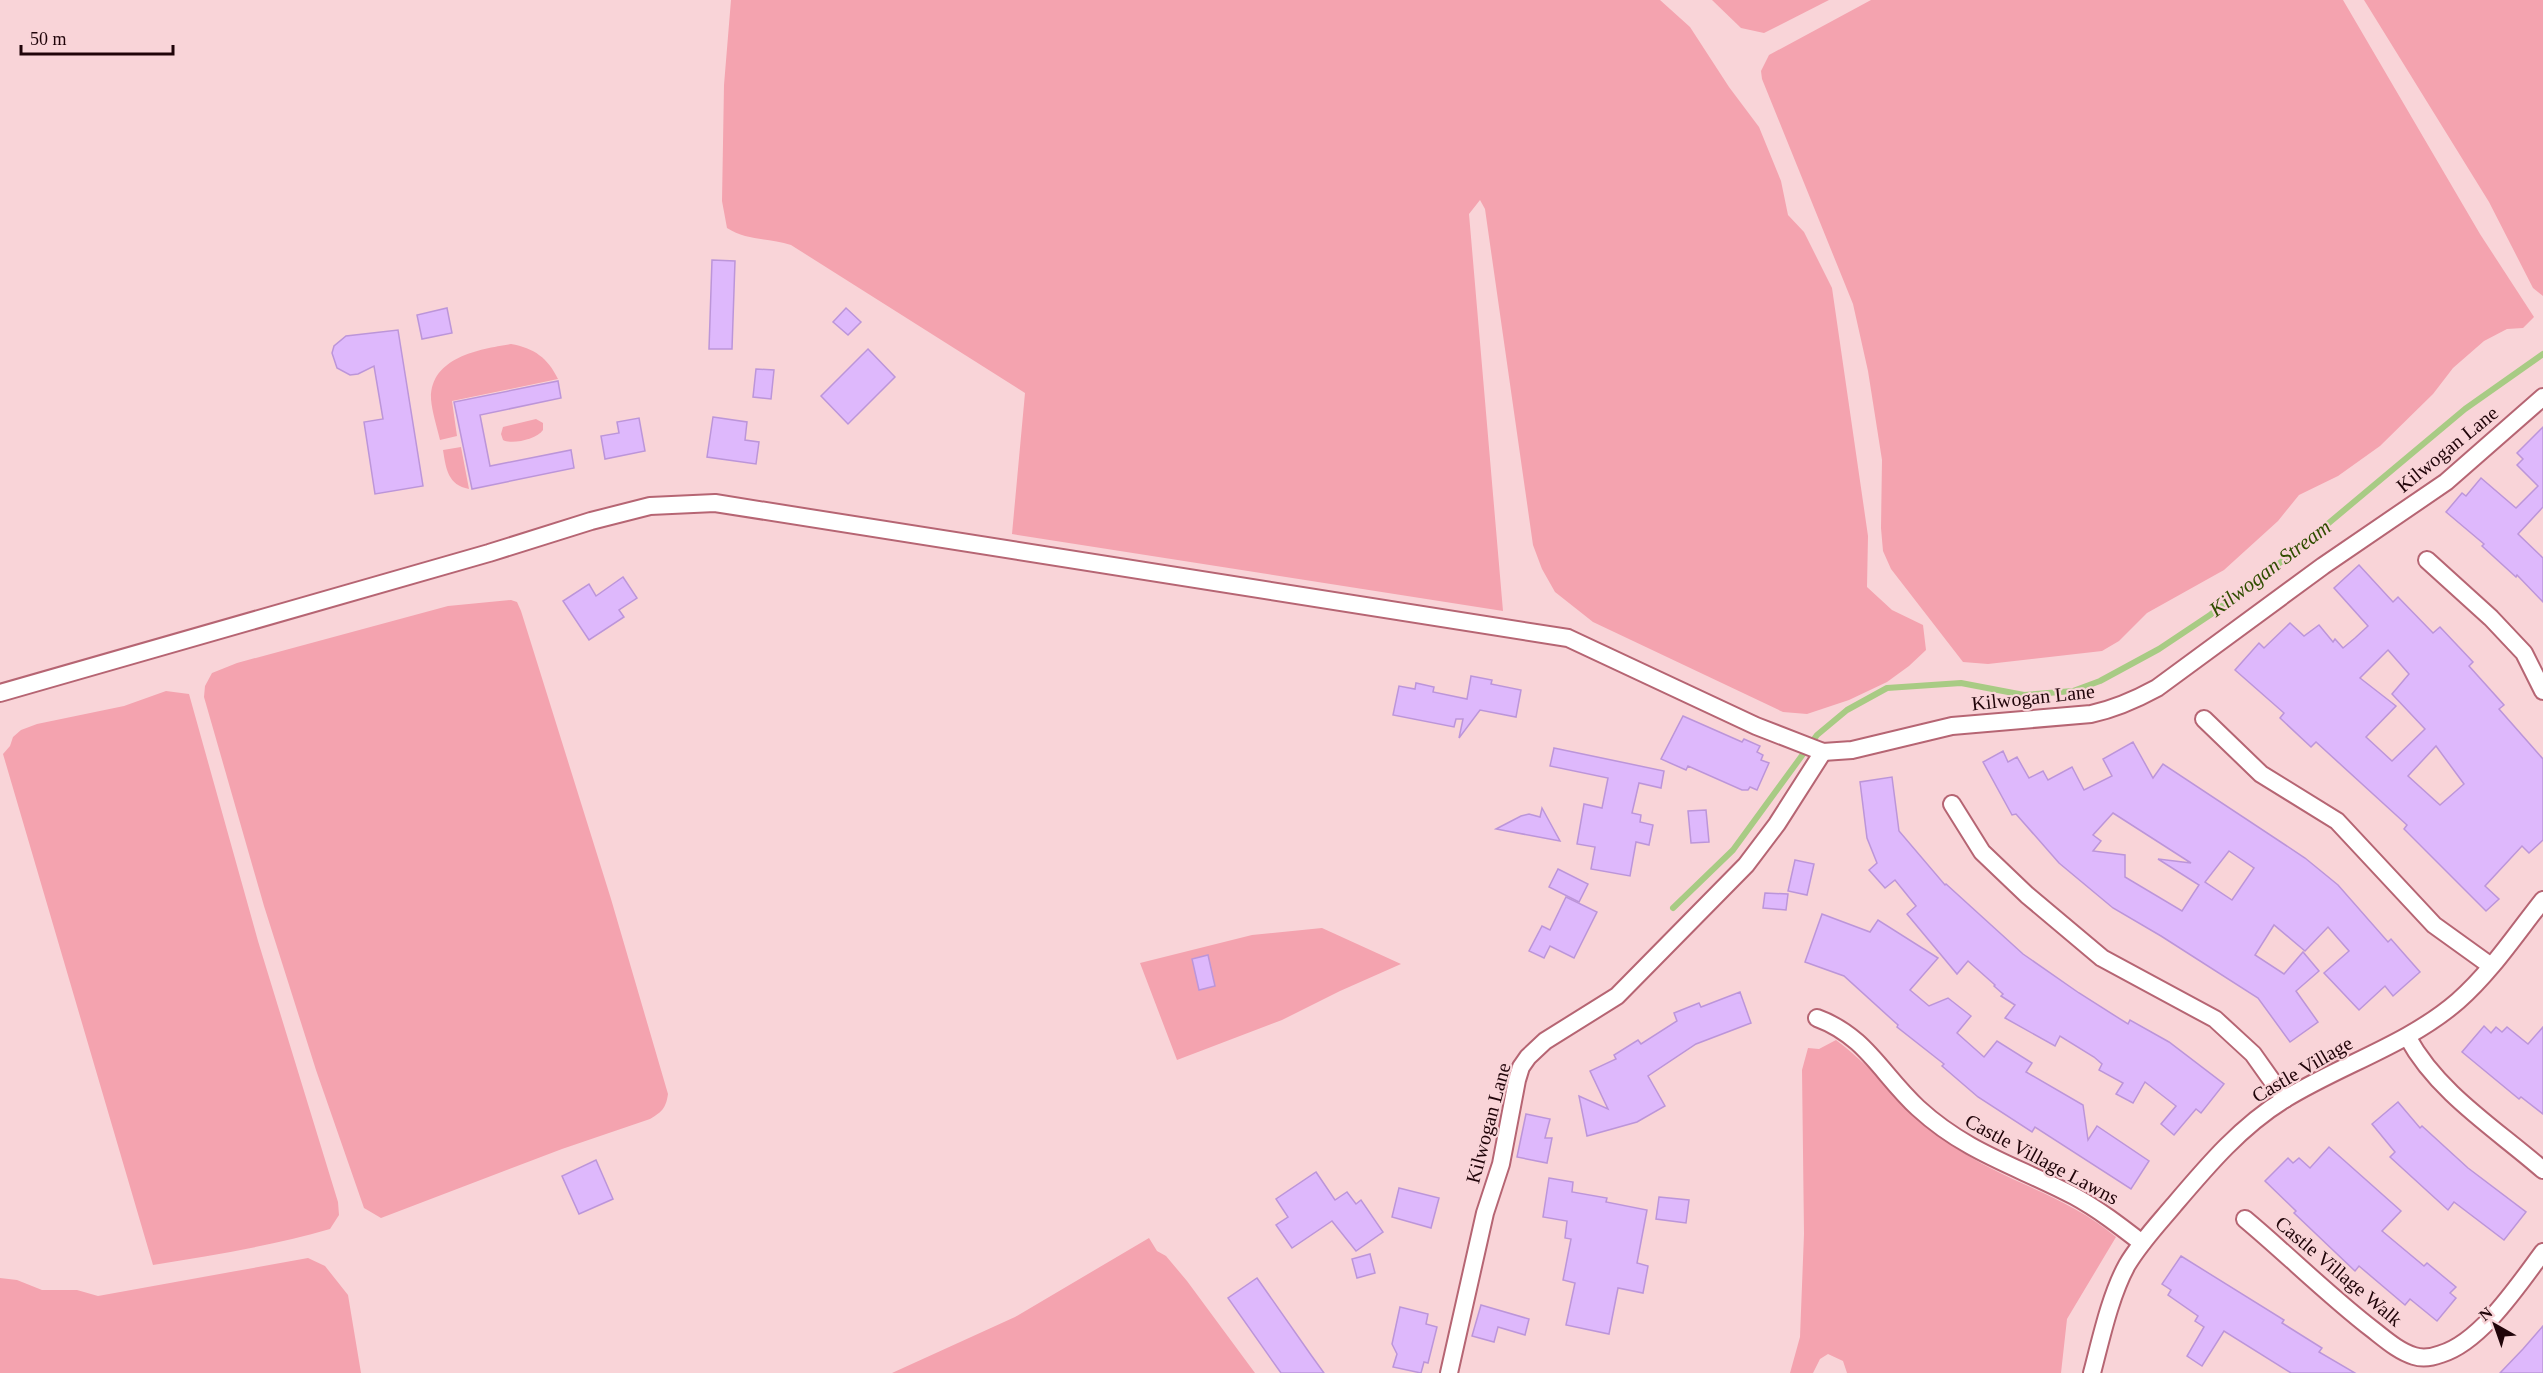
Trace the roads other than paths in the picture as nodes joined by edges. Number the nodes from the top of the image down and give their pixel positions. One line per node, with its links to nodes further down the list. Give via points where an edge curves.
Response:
1 (2543, 397): 6 (street, Kilwogan Lane, via 2446,482 2141,696 2091,714 1952,726 1852,750)
2 (2427, 560): 3 (street, via 2492,618 2524,653)
3 (2543, 691)
4 (0, 693): 6 (street, via 598,519 650,506 715,503 1568,638 1756,726)
5 (2204, 719): 9 (street, via 2261,774 2337,821 2434,925)
6 (1819, 751): 17 (street, Kilwogan Lane, via 1777,824 1746,865 1617,996 1535,1048 1521,1067)
7 (1952, 804): 12 (street, via 1982,852 2027,895 2102,958 2216,1019 2253,1054)
8 (2543, 900): 9 (street, Castle Village)
9 (2491, 966): 11 (street, Castle Village, via 2458,1001)
10 (1817, 1018): 15 (street, Castle Village Lawns, via 1852,1035 1918,1108 1958,1140 2075,1196)
11 (2408, 1038): 12 (street, Castle Village); 13 (street, via 2442,1083)
12 (2285, 1099): 15 (street, Castle Village, via 2249,1125 2214,1158)
13 (2543, 1170)
14 (2245, 1219): 16 (street, Castle Village Walk, via 2348,1310 2393,1345 2416,1357 2443,1354 2461,1344 2493,1314)
15 (2142, 1242): 18 (street, Castle Village, via 2126,1267)
16 (2543, 1252)
17 (1449, 1373)
18 (2092, 1373)

